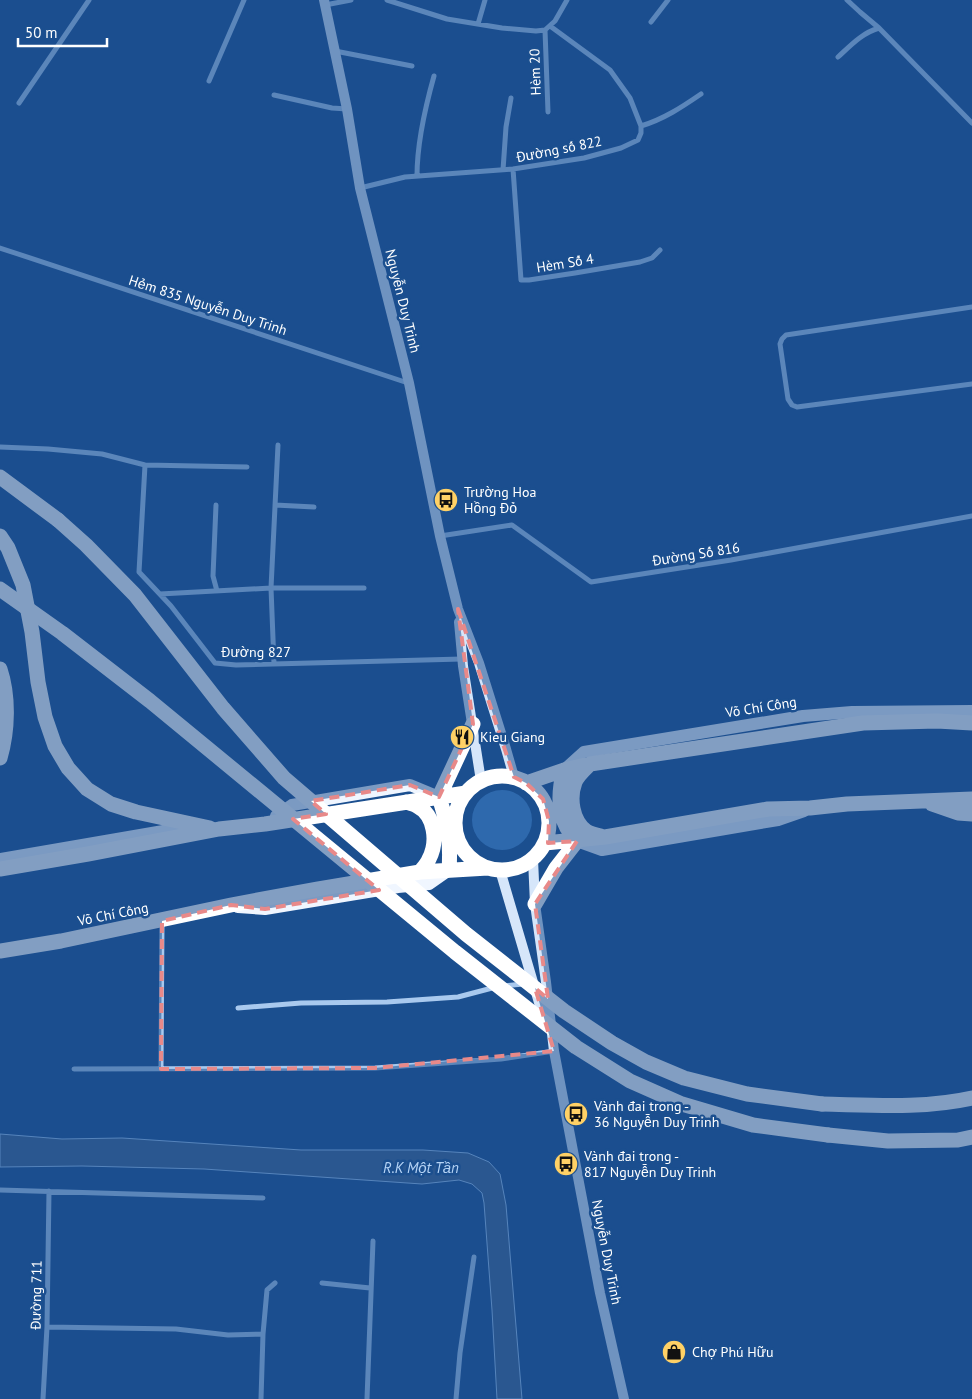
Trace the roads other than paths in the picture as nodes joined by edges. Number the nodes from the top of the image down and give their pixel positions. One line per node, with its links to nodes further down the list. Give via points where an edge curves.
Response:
1 (89, 0): 23 (street)
2 (244, 0): 19 (street)
3 (350, 0): 9 (street)
4 (387, 0): 10 (street)
5 (485, 0): 12 (street)
6 (567, 0): 13 (street)
7 (668, 0): 11 (street)
8 (847, 0): 14 (street)
9 (324, 2): 15 (main road, Nguyễn Duy Trinh)
10 (399, 2): 12 (street, via 447,19)
11 (651, 22)
12 (478, 24): 13 (street, via 536,31)
13 (547, 28): 25 (street, Hèm 20); 27 (street, via 610,70 630,98)
14 (879, 28): 16 (street, via 862,36); 26 (street)
15 (335, 50): 17 (street); 24 (main road, Nguyễn Duy Trinh)
16 (838, 57)
17 (412, 66)
18 (434, 76): 30 (street, via 420,139)
19 (209, 81)
20 (701, 94): 27 (street, via 670,115)
21 (274, 95): 24 (street)
22 (510, 98): 29 (street)
23 (19, 103)
24 (348, 109): 31 (main road, Nguyễn Duy Trinh)
25 (548, 112)
26 (972, 122)
27 (641, 126): 28 (street, Đường số 822, via 638,140 621,148 584,158)
28 (512, 169): 29 (street, Đường số 822); 33 (street, Hèm Số 4, via 521,280 640,262 652,258)
29 (503, 170): 30 (street, Đường số 822)
30 (416, 176): 31 (street, Đường số 822)
31 (360, 188): 35 (main road, Nguyễn Duy Trinh)
32 (0, 248): 35 (street, Hẻm 835 Nguyễn Duy Trinh)
33 (660, 250)
34 (972, 307): 36 (street, via 786,335 780,344 788,399 797,407)
35 (409, 383): 47 (main road, Nguyễn Duy Trinh)
36 (972, 384)
37 (278, 445): 42 (street)
38 (0, 447): 39 (street, via 102,454)
39 (145, 465): 40 (street); 54 (street, Đường 827, via 139,572)
40 (247, 467)
41 (0, 477): 98 (highway, bridge, via 58,520 135,595 223,708 284,778 466,934 564,1012 612,1043 684,1078 748,1094 822,1104 885,1106 952,1103)
42 (275, 505): 44 (street); 50 (street)
43 (216, 506): 53 (street, via 213,576)
44 (314, 507)
45 (972, 516): 47 (street, Đường Số 816, via 591,582 512,525)
46 (0, 536): 49 (highway)
47 (440, 536): 55 (main road, Nguyễn Duy Trinh)
48 (0, 548): 49 (highway)
49 (24, 585): 77 (highway, via 45,717 55,746 68,768 87,789 111,804)
50 (271, 588): 51 (street); 53 (street); 57 (street)
51 (364, 588)
52 (0, 589): 99 (highway, bridge, via 150,701 455,952 576,1047 630,1081 682,1104 754,1125 888,1142)
53 (217, 591): 54 (street)
54 (160, 594): 57 (street, Đường 827, via 215,664)
55 (458, 609): 56 (main road, Nguyễn Duy Trinh); 66 (main road, Nguyễn Duy Trinh, via 506,749)
56 (463, 659): 57 (street, Đường 827); 62 (main road, Nguyễn Duy Trinh)
57 (274, 664)
58 (0, 669): 63 (highway, via 7,718)
59 (972, 711): 60 (main road, Võ Chí Công)
60 (909, 717): 61 (highway, Võ Chí Công); 64 (highway, Võ Chí Công); 65 (main road, Võ Chí Công, via 852,712 803,716 584,752)
61 (972, 723)
62 (473, 724): 67 (main road, Nguyễn Duy Trinh); 69 (highway)
63 (0, 758)
64 (590, 764): 65 (highway, Võ Chí Công); 78 (highway, via 575,781 571,798 585,830)
65 (564, 770): 66 (highway, Võ Chí Công); 79 (highway, via 559,787 560,808)
66 (520, 780): 67 (highway, via 497,776); 80 (highway, via 536,790 547,809 549,821)
67 (481, 781): 68 (highway)
68 (466, 793): 69 (highway); 84 (highway, via 456,817 460,842 476,862)
69 (439, 797): 71 (highway); 76 (main road, via 410,785 292,804); 85 (highway, via 449,832)
70 (972, 799): 72 (highway)
71 (404, 802): 76 (highway); 86 (highway, via 418,806 429,816 434,831 434,847)
72 (926, 802): 73 (main road); 74 (highway); 75 (highway, via 958,813)
73 (972, 806)
74 (810, 808): 78 (highway, via 768,809); 79 (main road, via 778,820 602,850)
75 (972, 814)
76 (265, 824): 77 (highway)
77 (219, 829): 81 (main road, via 175,829); 83 (highway)
78 (605, 837): 79 (highway)
79 (577, 841): 80 (highway); 87 (highway)
80 (545, 843): 82 (highway)
81 (0, 859)
82 (533, 859): 84 (highway, via 512,870); 87 (main road, Nguyễn Duy Trinh)
83 (0, 869)
84 (494, 869): 85 (highway, Võ Chí Công); 93 (main road, Nguyễn Duy Trinh)
85 (449, 870): 86 (highway, Võ Chí Công); 88 (main road, Võ Chí Công, via 430,884 265,909)
86 (420, 872): 88 (highway, Võ Chí Công)
87 (535, 904): 95 (main road, Nguyễn Duy Trinh)
88 (231, 905): 89 (highway, Võ Chí Công)
89 (162, 921): 90 (highway, Võ Chí Công); 97 (street)
90 (61, 942): 91 (highway, Võ Chí Công); 92 (highway)
91 (0, 951)
92 (0, 961)
93 (534, 983): 94 (street, via 490,988 449,998); 95 (main road, Nguyễn Duy Trinh)
94 (238, 1008)
95 (554, 1050): 97 (street, via 501,1059 376,1068); 114 (main road, Nguyễn Duy Trinh, via 600,1293)
96 (74, 1069): 97 (street)
97 (161, 1069)
98 (972, 1098)
99 (972, 1137)
100 (0, 1190): 101 (street)
101 (49, 1191): 102 (street); 108 (street, Đường 711)
102 (263, 1198)
103 (372, 1241): 107 (street)
104 (474, 1257): 113 (street)
105 (275, 1283): 109 (street, via 267,1290)
106 (322, 1283): 107 (street)
107 (370, 1288): 112 (street)
108 (46, 1327): 109 (street); 110 (street, Đường 711)
109 (263, 1334): 111 (street)
110 (43, 1399)
111 (261, 1399)
112 (367, 1399)
113 (456, 1399)
114 (624, 1399)

